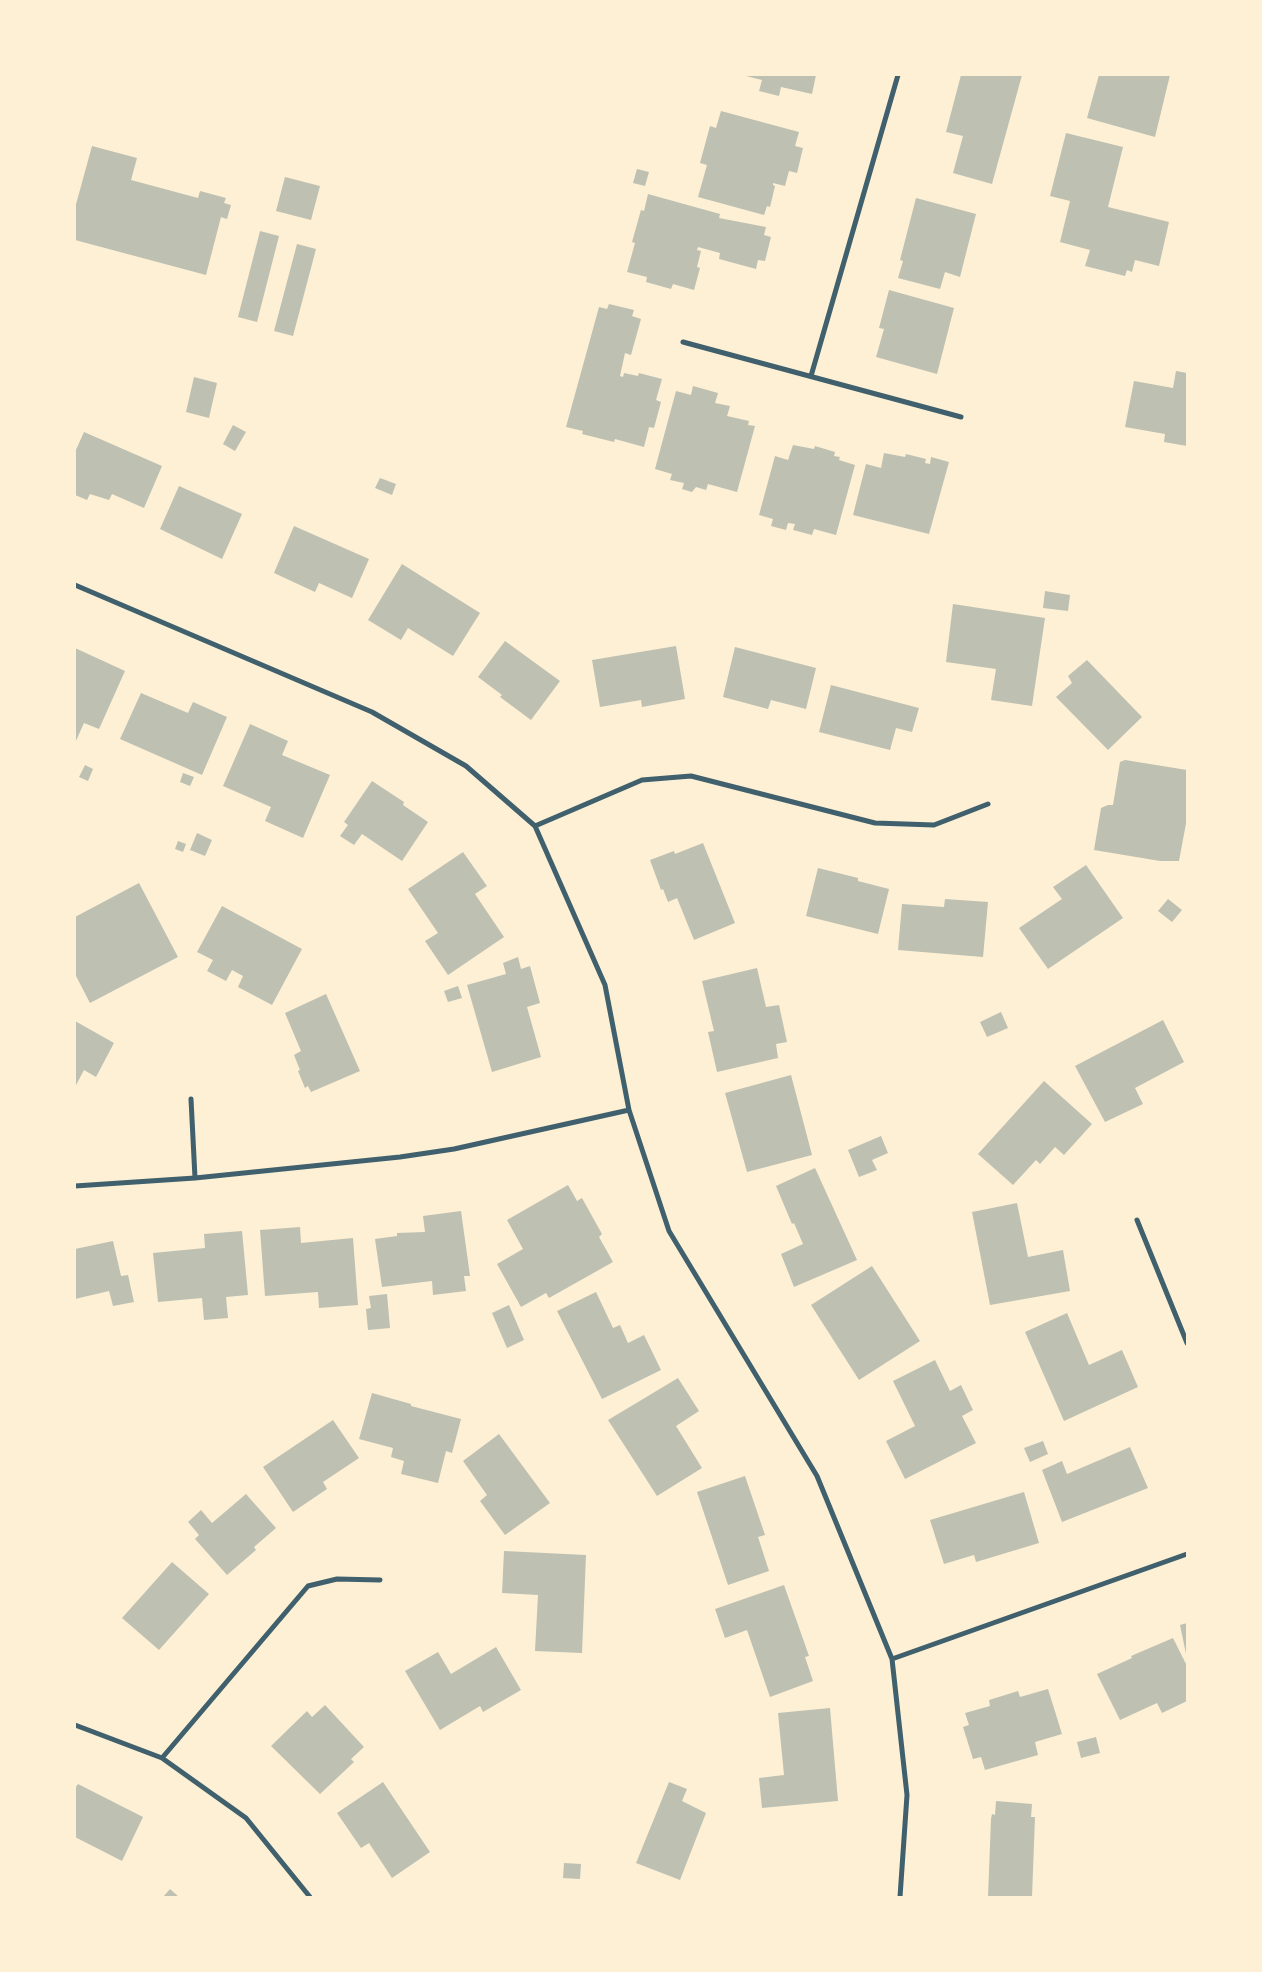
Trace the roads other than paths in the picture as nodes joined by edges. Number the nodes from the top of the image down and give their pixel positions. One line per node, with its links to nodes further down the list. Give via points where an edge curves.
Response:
1 (898, 75): 3 (street)
2 (683, 342): 3 (street)
3 (811, 376): 4 (street)
4 (961, 417)
5 (75, 585): 7 (street, via 372,712 466,766)
6 (988, 804): 7 (street, via 934,825 876,823 691,776 642,780)
7 (535, 826): 9 (street, via 605,985)
8 (192, 1098): 10 (street)
9 (629, 1110): 10 (street, via 436,1152); 16 (street, via 669,1231 817,1476)
10 (195, 1178): 11 (street)
11 (75, 1186)
12 (1137, 1220): 13 (street)
13 (1187, 1343)
14 (1187, 1554): 16 (street)
15 (380, 1580): 18 (street, via 337,1579 308,1586)
16 (892, 1659): 20 (street, via 907,1794)
17 (75, 1725): 18 (street)
18 (162, 1758): 19 (street, via 246,1818)
19 (310, 1897)
20 (900, 1897)

